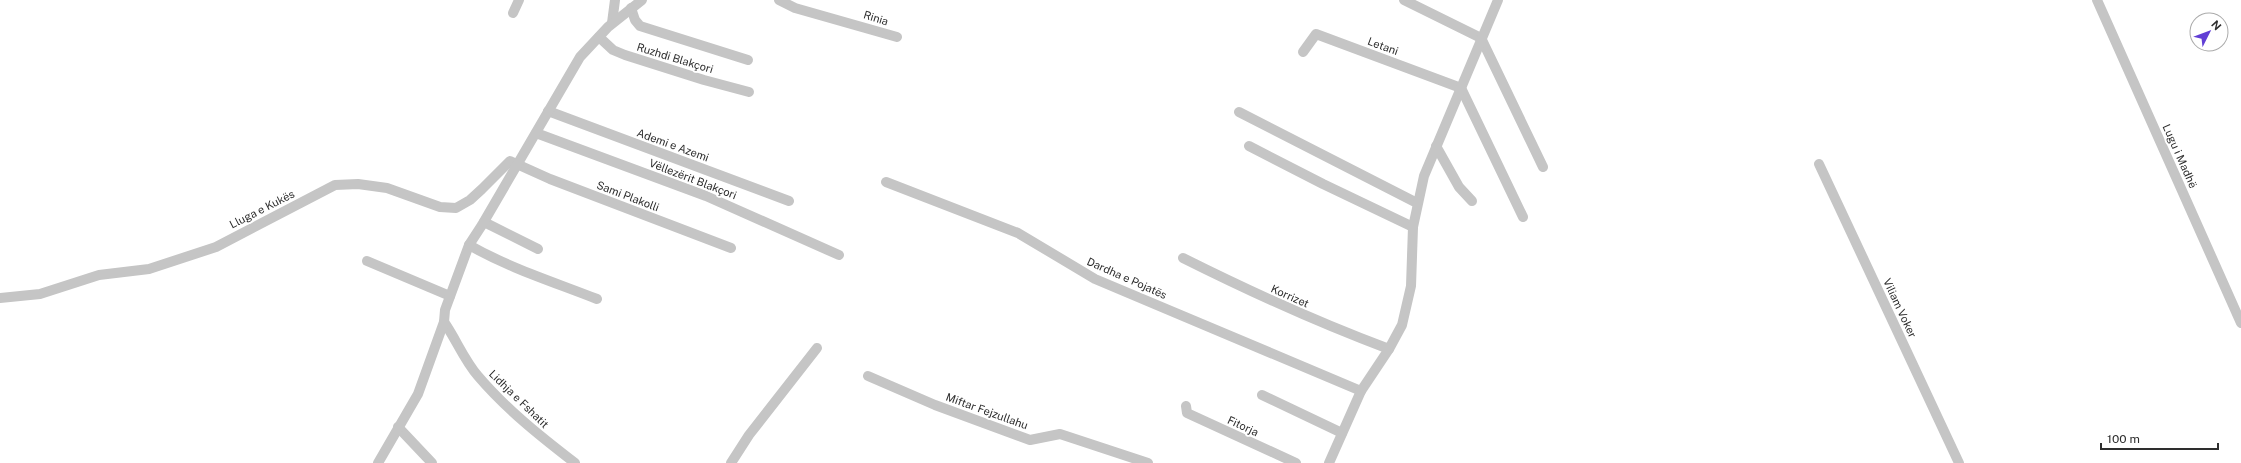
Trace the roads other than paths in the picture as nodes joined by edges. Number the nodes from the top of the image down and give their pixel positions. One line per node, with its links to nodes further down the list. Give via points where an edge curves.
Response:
1 (519, 0): 9 (street)
2 (615, 0): 10 (street)
3 (642, 0): 8 (street)
4 (779, 0): 12 (street, Rinia, via 795,8)
5 (1404, 0): 13 (street)
6 (1498, 0): 13 (street)
7 (2097, 0): 43 (street, Lugu i Madhë)
8 (631, 8): 10 (street); 15 (street, via 640,26)
9 (513, 13)
10 (612, 23): 11 (street)
11 (599, 37): 17 (street, Ruzhdi Blakçori, via 613,50 625,56); 18 (street, via 580,57)
12 (897, 37)
13 (1481, 38): 16 (street); 25 (street)
14 (1304, 52): 16 (street, Letani, via 1316,34)
15 (748, 60)
16 (1461, 88): 22 (street); 30 (street)
17 (749, 92)
18 (548, 111): 20 (street); 27 (street, Ademi e Azemi)
19 (1239, 112): 29 (street)
20 (536, 133): 24 (street); 36 (street, Vëllezërit Blakçori, via 706,196)
21 (1249, 146): 32 (street)
22 (1436, 146): 28 (street, via 1458,186); 29 (street)
23 (1819, 164): 59 (street, Viliam Voker)
24 (518, 165): 31 (street); 34 (street, Sami Plakolli); 40 (street, Lluga e Kukës, via 510,161 470,200 456,208 440,207 387,188 358,184 335,185 209,249 150,269 99,275 40,294)
25 (1543, 167)
26 (886, 182): 47 (street, Dardha e Pojatës, via 1018,234 1095,280)
27 (789, 201)
28 (1472, 201)
29 (1417, 202): 32 (street)
30 (1523, 217)
31 (484, 222): 33 (street); 35 (street)
32 (1412, 226): 45 (street, via 1411,286 1402,326)
33 (469, 244): 39 (street); 41 (street, via 522,270)
34 (731, 248)
35 (538, 249)
36 (839, 255)
37 (1183, 258): 45 (street, Korrizet, via 1268,300)
38 (367, 261): 39 (street)
39 (450, 296): 42 (street)
40 (0, 298)
41 (597, 299)
42 (444, 322): 50 (street, via 418,394); 54 (street, Lidhja e Fshatit, via 477,374 502,402 539,436)
43 (2241, 323)
44 (818, 348): 55 (street, via 749,435)
45 (1389, 350): 47 (street)
46 (868, 376): 56 (street, Miftar Fejzullahu, via 935,405 1030,440 1060,434)
47 (1361, 391): 51 (street)
48 (1262, 395): 51 (street)
49 (1186, 406): 57 (street, Fitorja, via 1187,413)
50 (398, 427): 52 (street); 53 (street)
51 (1342, 433): 58 (street)
52 (378, 463)
53 (432, 463)
54 (575, 463)
55 (731, 463)
56 (1148, 463)
57 (1296, 463)
58 (1329, 463)
59 (1958, 463)

